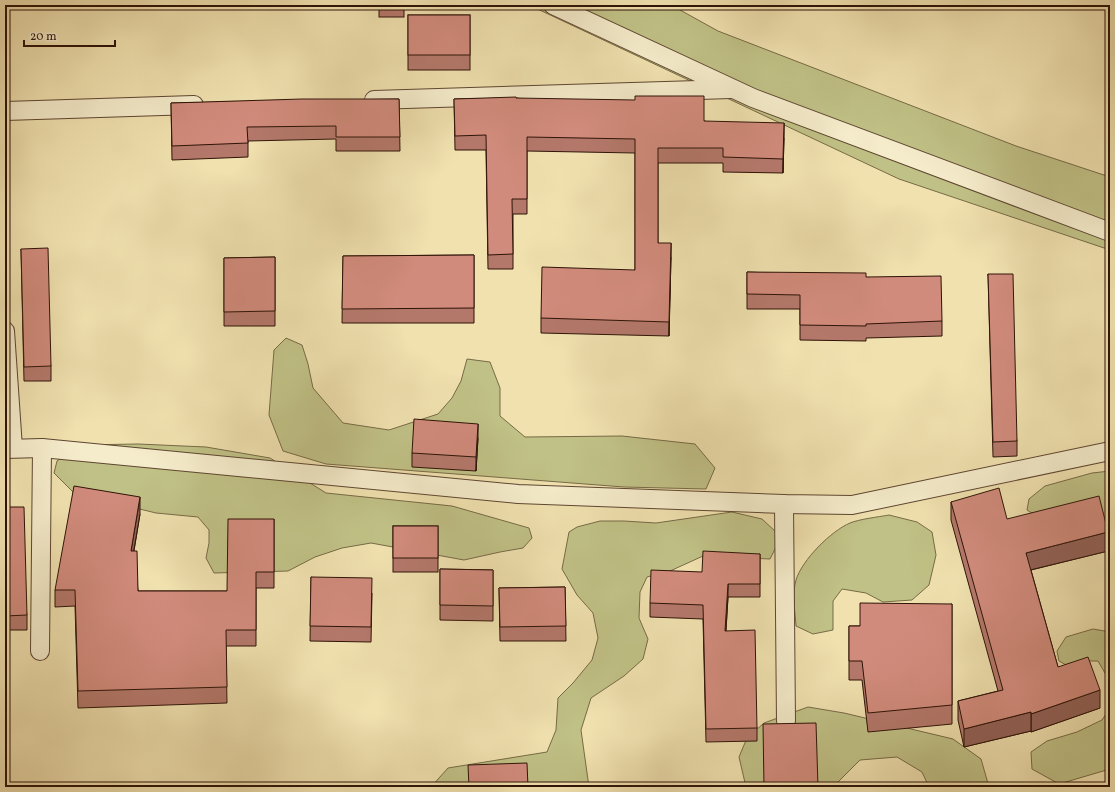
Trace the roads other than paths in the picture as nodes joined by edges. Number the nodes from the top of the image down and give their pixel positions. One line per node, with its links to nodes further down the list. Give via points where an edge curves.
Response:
1 (552, 5): 2 (lane)
2 (731, 89): 3 (lane); 6 (lane)
3 (356, 100)
4 (212, 105): 5 (lane)
5 (5, 111)
6 (1110, 232)
7 (5, 331): 9 (lane)
8 (42, 448): 9 (lane); 11 (lane, via 518,494); 12 (lane)
9 (9, 449)
10 (1110, 451): 11 (lane, via 852,505)
11 (784, 504): 13 (lane)
12 (40, 651)
13 (786, 721)

